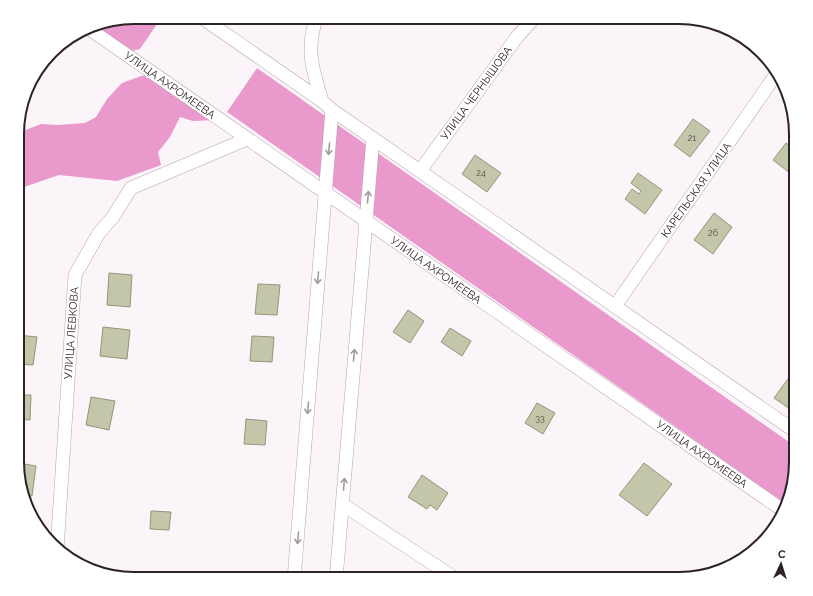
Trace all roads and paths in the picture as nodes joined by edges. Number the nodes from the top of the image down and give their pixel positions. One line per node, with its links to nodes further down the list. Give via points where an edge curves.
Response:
1 (211, 24): 6 (street)
2 (316, 24): 6 (street, via 310,53)
3 (529, 24): 10 (street, УЛИЦА ЧЕРНЫШОВА)
4 (93, 32): 9 (street, УЛИЦА АХРОМЕЕВА)
5 (774, 78): 13 (street, КАРЕЛЬСКАЯ УЛИЦА)
6 (322, 101): 7 (street)
7 (332, 110): 8 (street); 11 (street, one-way to 11)
8 (373, 138): 10 (street); 12 (street, one-way to 8)
9 (247, 139): 11 (street, УЛИЦА АХРОМЕЕВА); 17 (street, УЛИЦА ЛЕВКОВА, via 131,188 113,217 99,233 74,275)
10 (420, 171): 13 (street)
11 (325, 193): 12 (street, УЛИЦА АХРОМЕЕВА); 18 (street, one-way to 18)
12 (366, 221): 15 (street, one-way to 12); 16 (street, УЛИЦА АХРОМЕЕВА)
13 (615, 306): 14 (street)
14 (789, 427)
15 (342, 504): 19 (street); 20 (street)
16 (779, 508)
17 (57, 541)
18 (295, 572)
19 (337, 572)
20 (445, 572)

